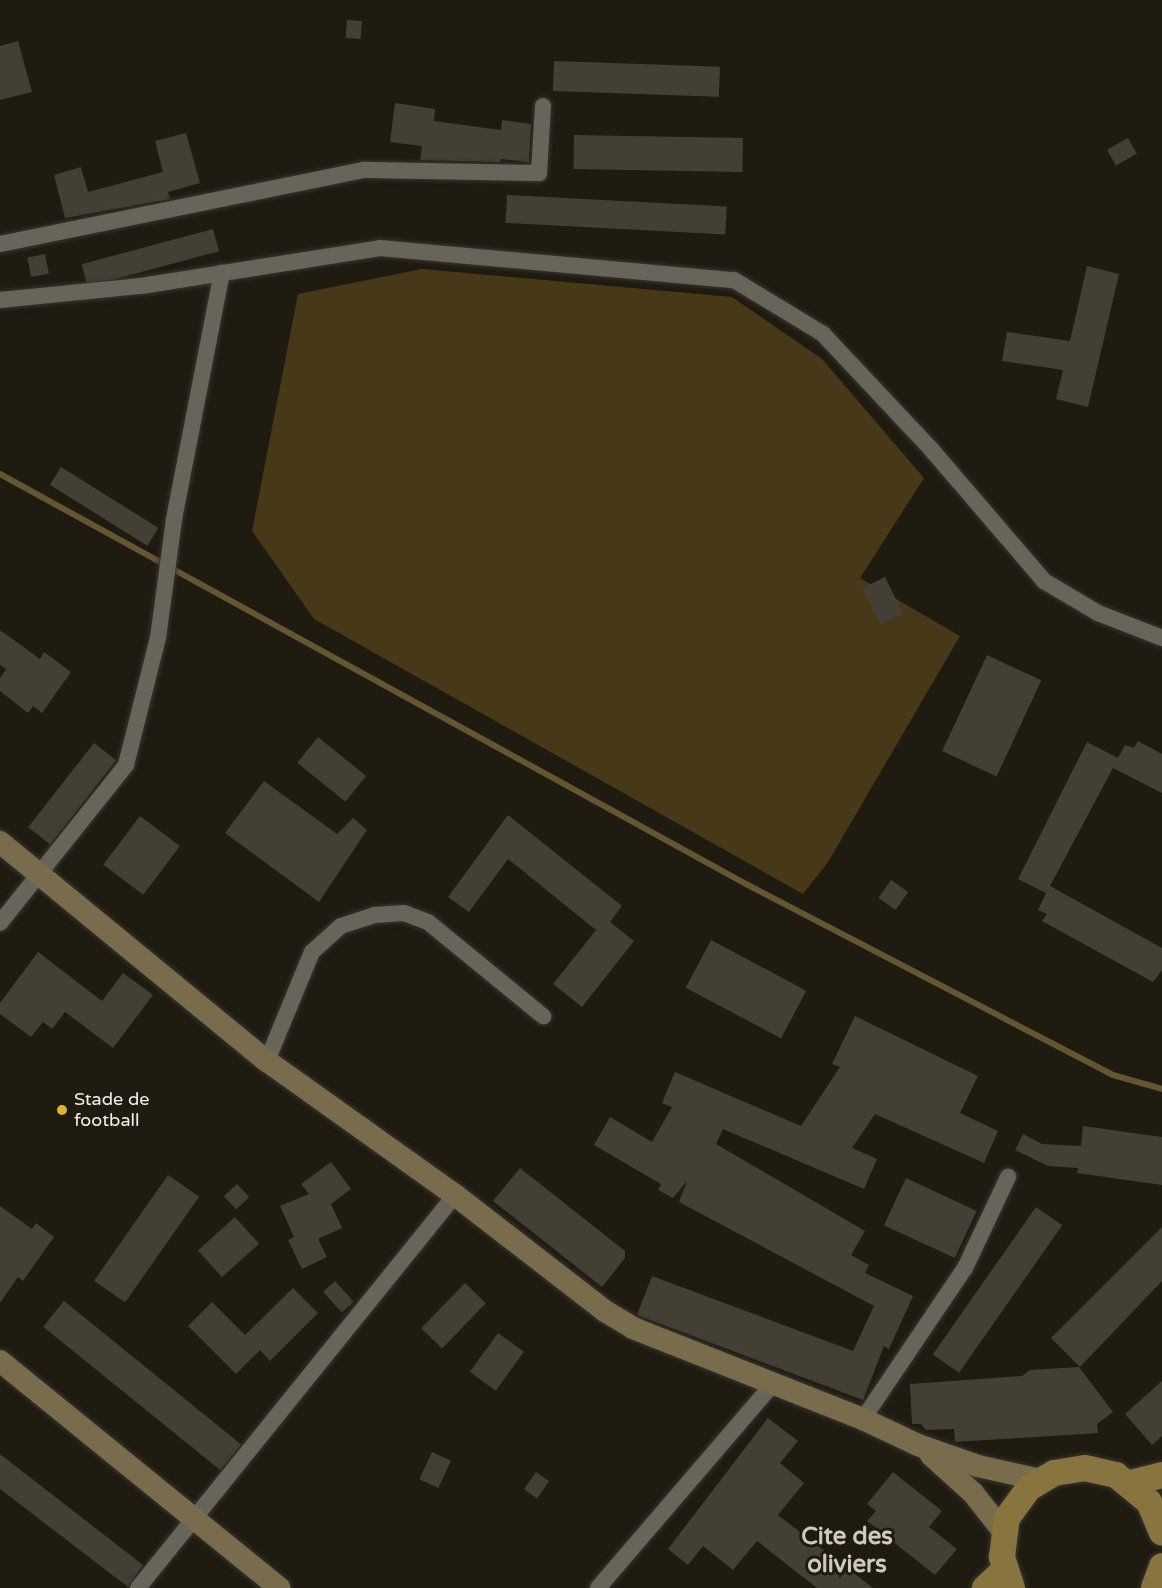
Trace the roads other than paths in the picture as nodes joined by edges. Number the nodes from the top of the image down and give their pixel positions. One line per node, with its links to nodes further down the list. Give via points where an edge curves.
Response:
1 (543, 106): 2 (street, via 539,173 364,170)
2 (0, 244)
3 (222, 273): 4 (street); 5 (street, via 380,248 734,280 823,334 931,449 1044,581 1098,613); 7 (street, via 174,519 158,638 126,765)
4 (0, 300)
5 (1162, 638)
6 (0, 842): 7 (street)
7 (39, 873): 8 (street); 10 (street)
8 (0, 923)
9 (543, 1016): 10 (street, via 428,921 404,913 374,915 341,926 312,952)
10 (267, 1061): 12 (street)
11 (1008, 1177): 15 (street, via 965,1268)
12 (455, 1195): 14 (street, via 573,1287 633,1328); 20 (street)
13 (0, 1361): 20 (street)
14 (774, 1383): 15 (street); 27 (street)
15 (864, 1419): 16 (street)
16 (918, 1445): 18 (street, via 978,1466); 21 (street, via 972,1493)
17 (1162, 1475): 19 (main road)
18 (1040, 1480): 19 (main road, via 1069,1469 1085,1468 1101,1470); 21 (main road, via 1020,1497)
19 (1130, 1483): 22 (main road, via 1149,1502)
20 (192, 1520): 25 (street); 26 (street)
21 (1004, 1531): 24 (main road)
22 (1162, 1532)
23 (1162, 1566): 29 (main road)
24 (1008, 1579): 28 (main road)
25 (138, 1588)
26 (279, 1588)
27 (598, 1588)
28 (985, 1588)
29 (1155, 1588)

